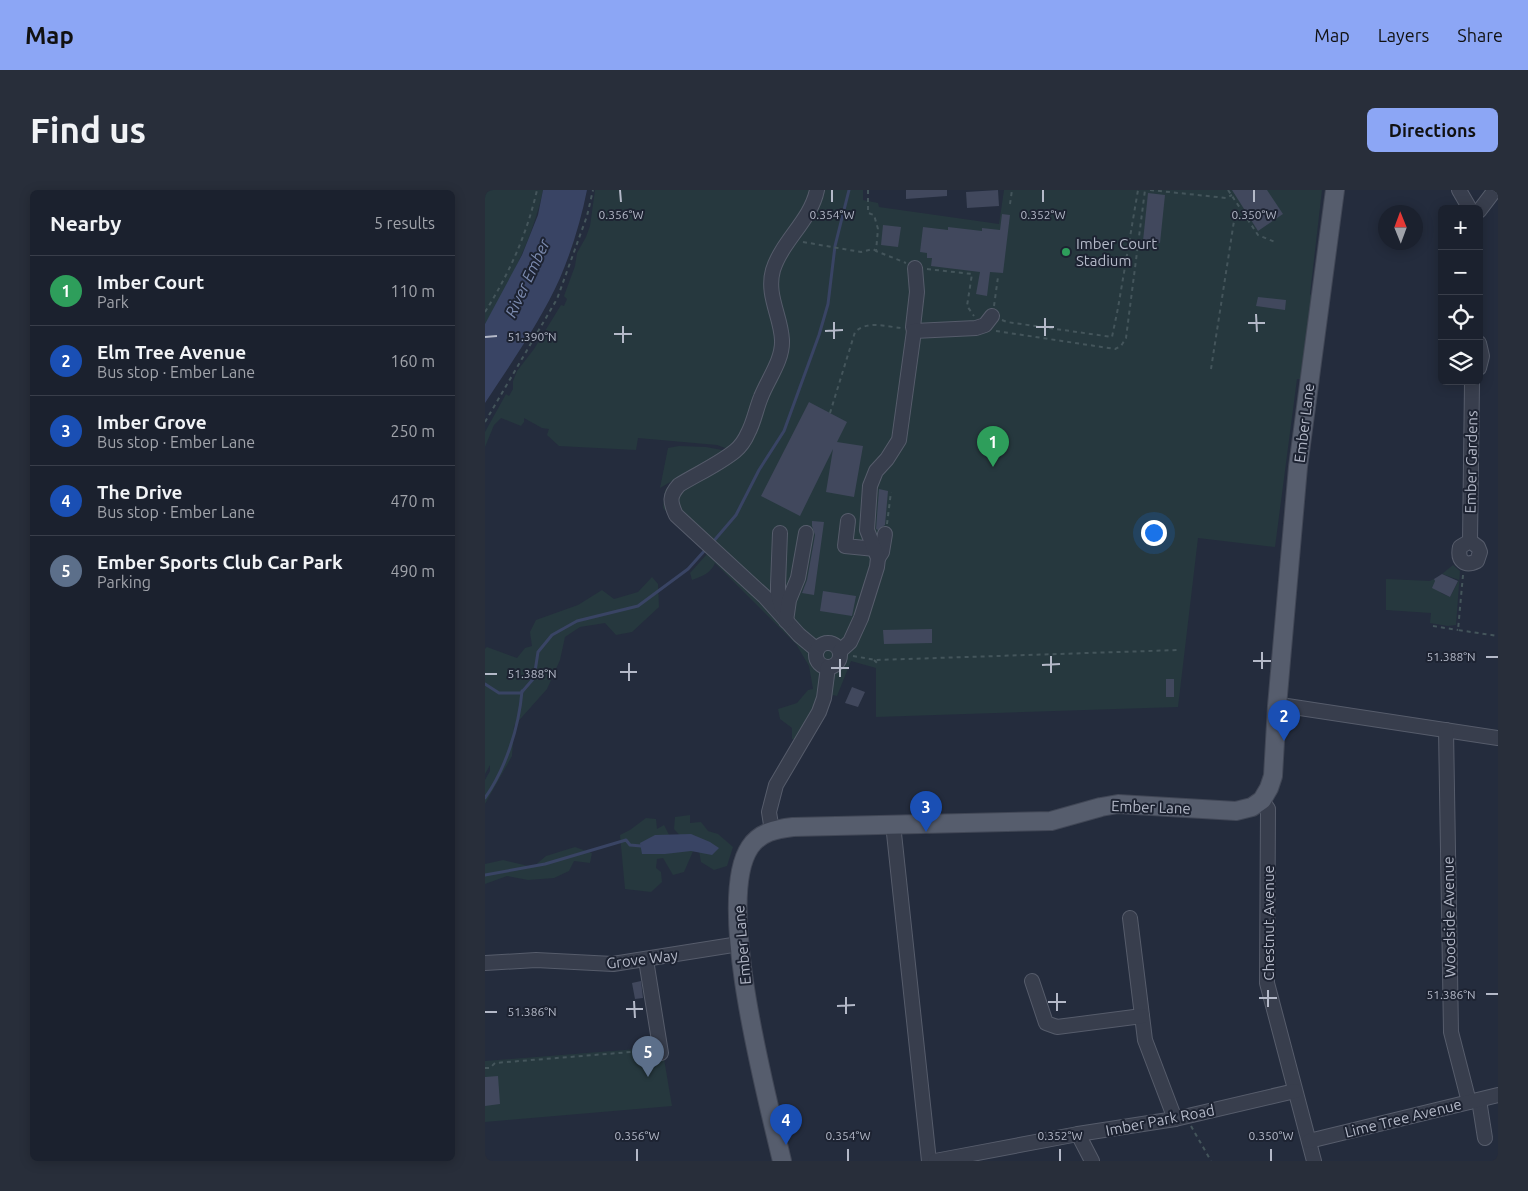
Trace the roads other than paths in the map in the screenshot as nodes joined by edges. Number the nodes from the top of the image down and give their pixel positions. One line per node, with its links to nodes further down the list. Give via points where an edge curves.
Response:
1 (817, 190): 17 (street, via 815,200 773,270 770,288 782,349 761,395 749,432 735,452 679,485 673,492 671,505 676,515)
2 (1335, 190): 21 (main road, Ember Lane, via 1299,467)
3 (1459, 190): 5 (street)
4 (1495, 190): 6 (street)
5 (1468, 205)
6 (1483, 206)
7 (915, 268): 9 (street)
8 (992, 316): 9 (street, via 985,325 966,330)
9 (914, 331): 15 (street, via 899,440 876,471 870,486 867,530)
10 (1472, 385): 16 (street, Ember Gardens, via 1470,542 1478,547 1480,557)
11 (848, 521): 15 (street, via 845,546)
12 (779, 533): 17 (street, via 778,594)
13 (806, 533): 17 (street)
14 (885, 534): 15 (street, via 882,552)
15 (876, 554): 19 (street, via 873,583 856,630)
16 (1466, 564)
17 (787, 621): 18 (street)
18 (817, 650): 19 (street, via 827,643 835,645); 20 (street, via 818,662)
19 (840, 653): 20 (street, via 836,665)
20 (829, 668): 26 (street, via 819,712 776,784 769,812)
21 (1277, 706): 22 (street); 24 (main road, Ember Lane, via 1273,776)
22 (1445, 730): 23 (street); 36 (street, Woodside Avenue, via 1451,1032)
23 (1498, 738)
24 (1262, 800): 25 (main road, Ember Lane, via 1236,812 1117,804 1051,821); 34 (street, Chestnut Avenue, via 1268,808 1267,983)
25 (893, 824): 26 (main road, Ember Lane); 42 (street)
26 (772, 830): 28 (main road, Ember Lane, via 755,841 742,866 737,902)
27 (1130, 918): 32 (street)
28 (739, 944): 29 (street, Grove Way); 41 (main road, Ember Lane, via 759,1058)
29 (646, 960): 30 (street, Grove Way, via 613,964 536,960); 33 (street)
30 (485, 963)
31 (1032, 981): 32 (street, via 1046,1023 1057,1027)
32 (1142, 1016): 37 (street, via 1145,1040)
33 (661, 1053)
34 (1295, 1091): 37 (street, Imber Park Road); 40 (street, Chestnut Avenue)
35 (1498, 1095): 36 (street, Lime Tree Avenue)
36 (1474, 1101): 39 (street, Woodside Avenue); 40 (street, Lime Tree Avenue)
37 (1180, 1118): 38 (street, Imber Park Road)
38 (1078, 1134): 43 (street, Imber Park Road); 44 (street)
39 (1485, 1138)
40 (1309, 1141): 45 (street, Chestnut Avenue)
41 (782, 1161)
42 (929, 1161)
43 (935, 1161)
44 (1092, 1161)
45 (1314, 1161)

